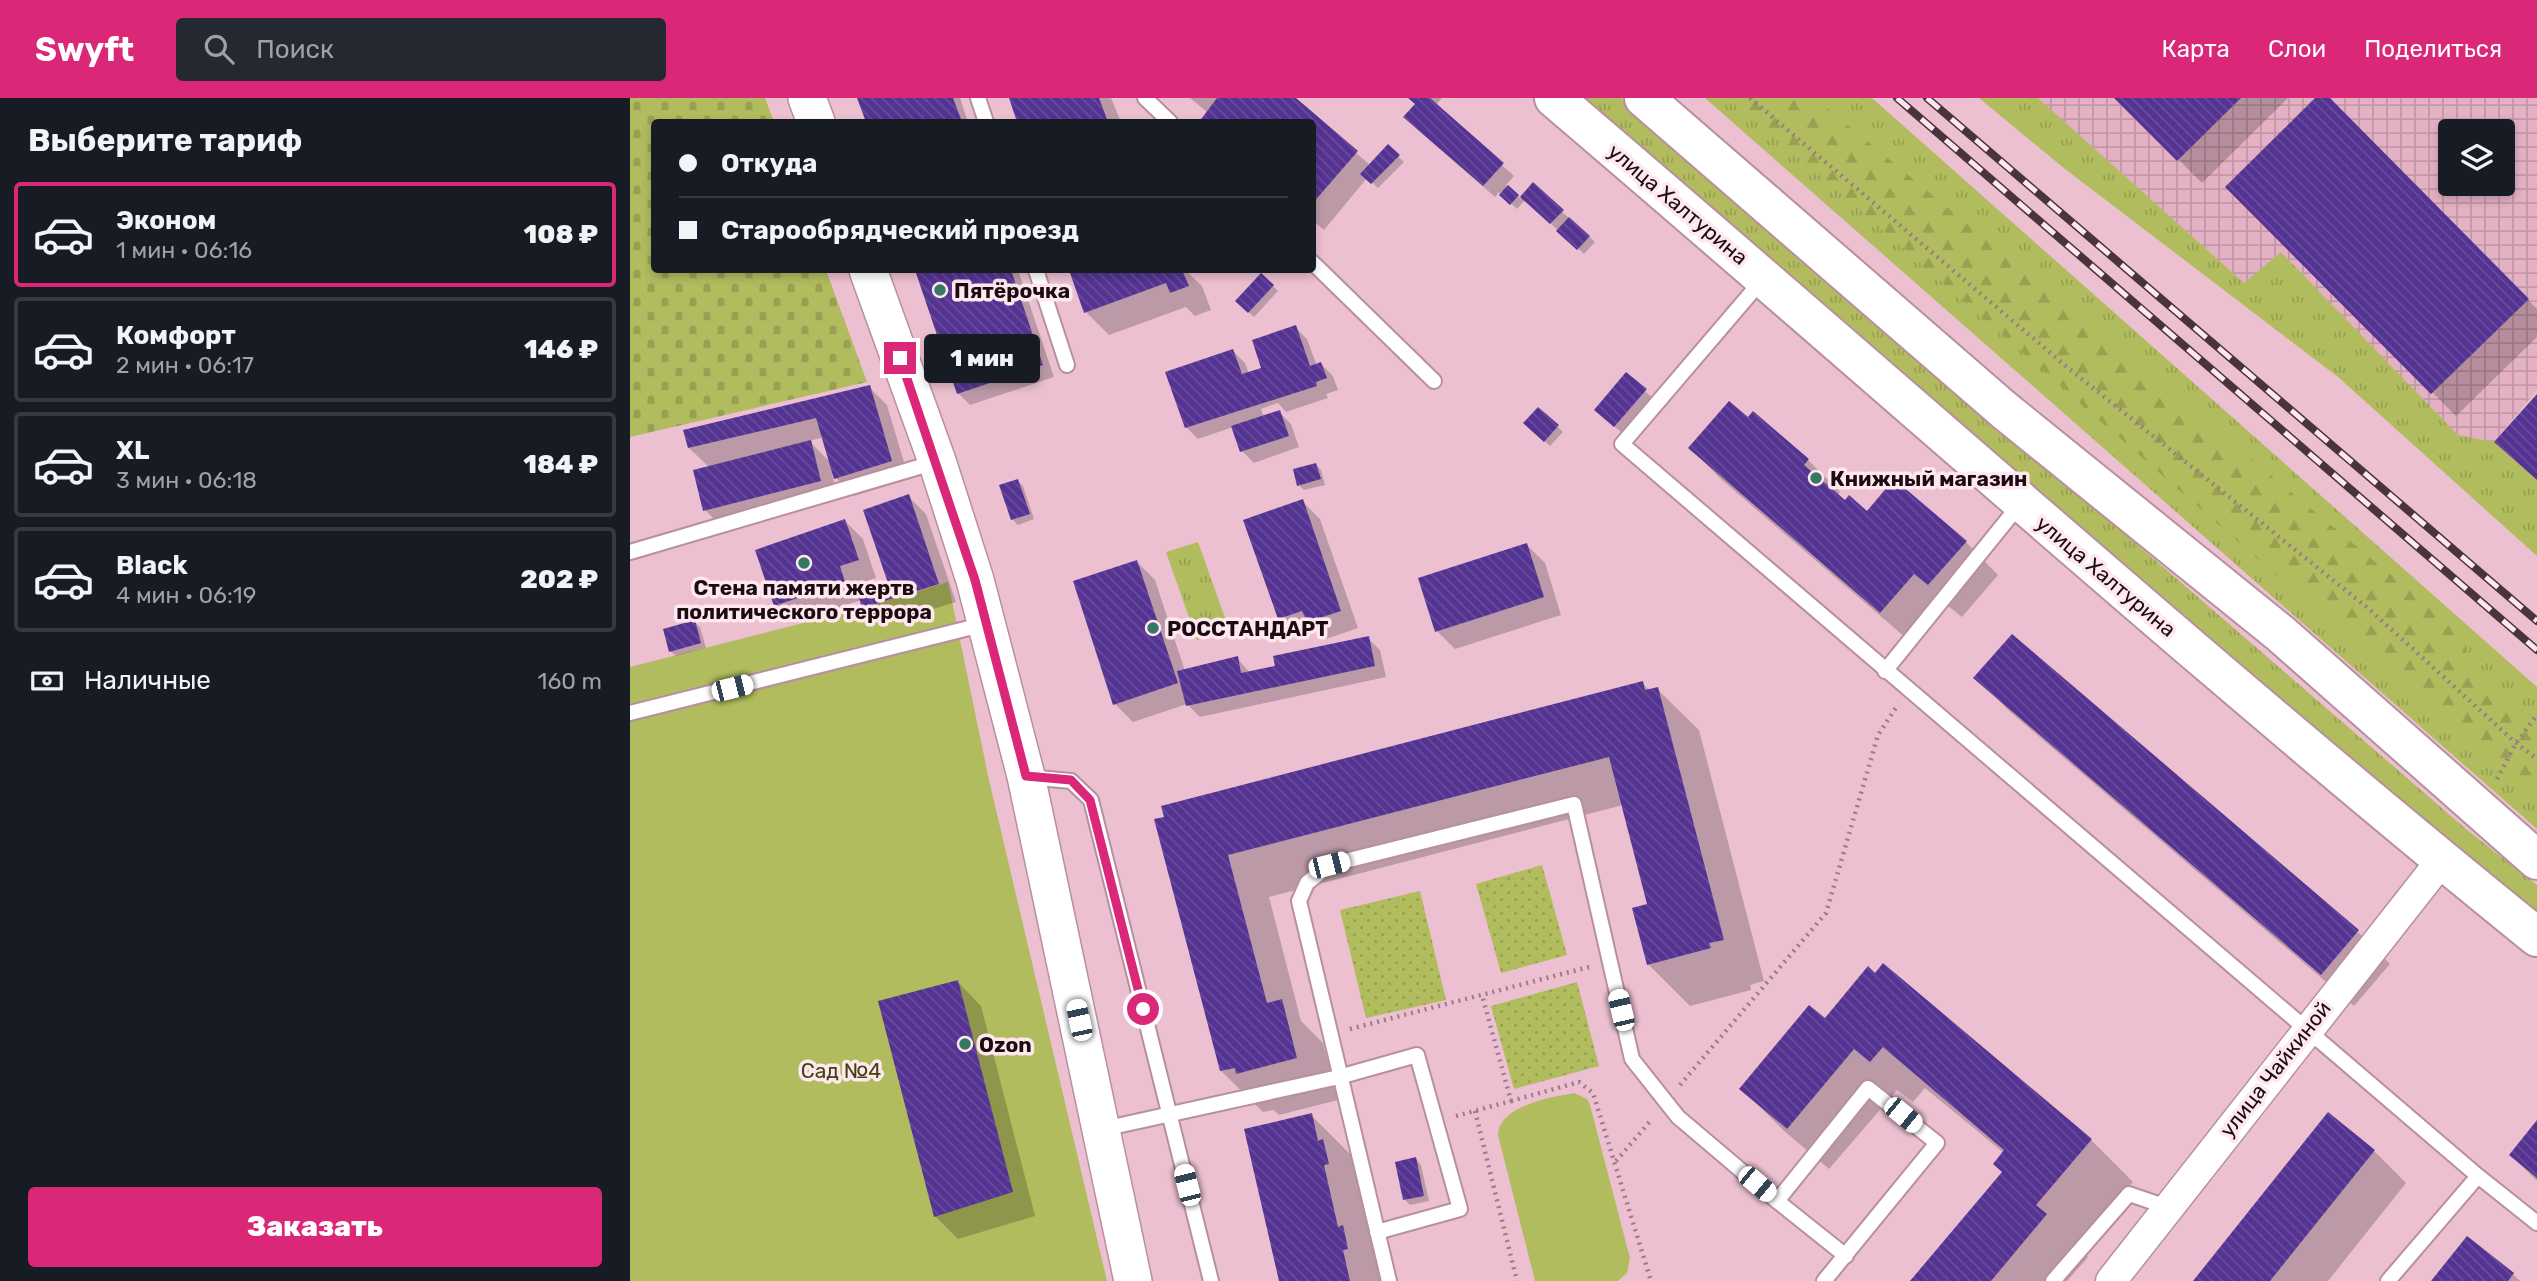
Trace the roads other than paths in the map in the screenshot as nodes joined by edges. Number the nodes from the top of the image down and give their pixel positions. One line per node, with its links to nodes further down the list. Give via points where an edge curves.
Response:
1 (807, 98): 6 (street)
2 (978, 98): 7 (lane)
3 (1144, 98): 8 (lane)
4 (1554, 98): 12 (main road, улица Халтурина)
5 (1644, 98): 23 (main road, via 2004,410 2281,634)
6 (815, 119)
7 (985, 119)
8 (1167, 119)
9 (1316, 266): 14 (lane)
10 (869, 273): 15 (street)
11 (1037, 273): 13 (lane)
12 (1765, 278): 16 (main road, улица Халтурина); 19 (lane, via 1622,444)
13 (1068, 365)
14 (1434, 381)
15 (937, 461): 17 (lane); 18 (street)
16 (2020, 503): 19 (lane); 22 (main road, улица Халтурина)
17 (630, 552)
18 (986, 624): 20 (lane); 21 (street)
19 (1885, 671): 25 (lane)
20 (630, 713)
21 (1026, 776): 27 (lane, via 1071,780 1090,800); 28 (street)
22 (2442, 860): 24 (main road, улица Халтурина); 25 (street, улица Чайкиной)
23 (2537, 860)
24 (2537, 937)
25 (2305, 1030): 29 (lane); 31 (street, улица Чайкиной)
26 (1339, 1077): 27 (lane); 30 (lane, via 1299,901 1302,890 1316,874 1342,862 1574,804 1632,1059 1678,1117); 33 (lane); 33 (lane, via 1418,1055 1460,1209)
27 (1169, 1114): 28 (lane); 36 (lane)
28 (1103, 1129): 35 (street)
29 (2478, 1176): 32 (lane); 41 (lane)
30 (1777, 1201): 34 (lane); 34 (lane, via 1868,1088 1937,1143)
31 (2167, 1207): 39 (lane, via 2129,1194); 40 (street, улица Чайкиной)
32 (2537, 1223)
33 (1377, 1232): 37 (lane)
34 (1846, 1256): 38 (lane)
35 (1133, 1281)
36 (1211, 1281)
37 (1389, 1281)
38 (1824, 1281)
39 (2053, 1281)
40 (2111, 1281)
41 (2388, 1281)

